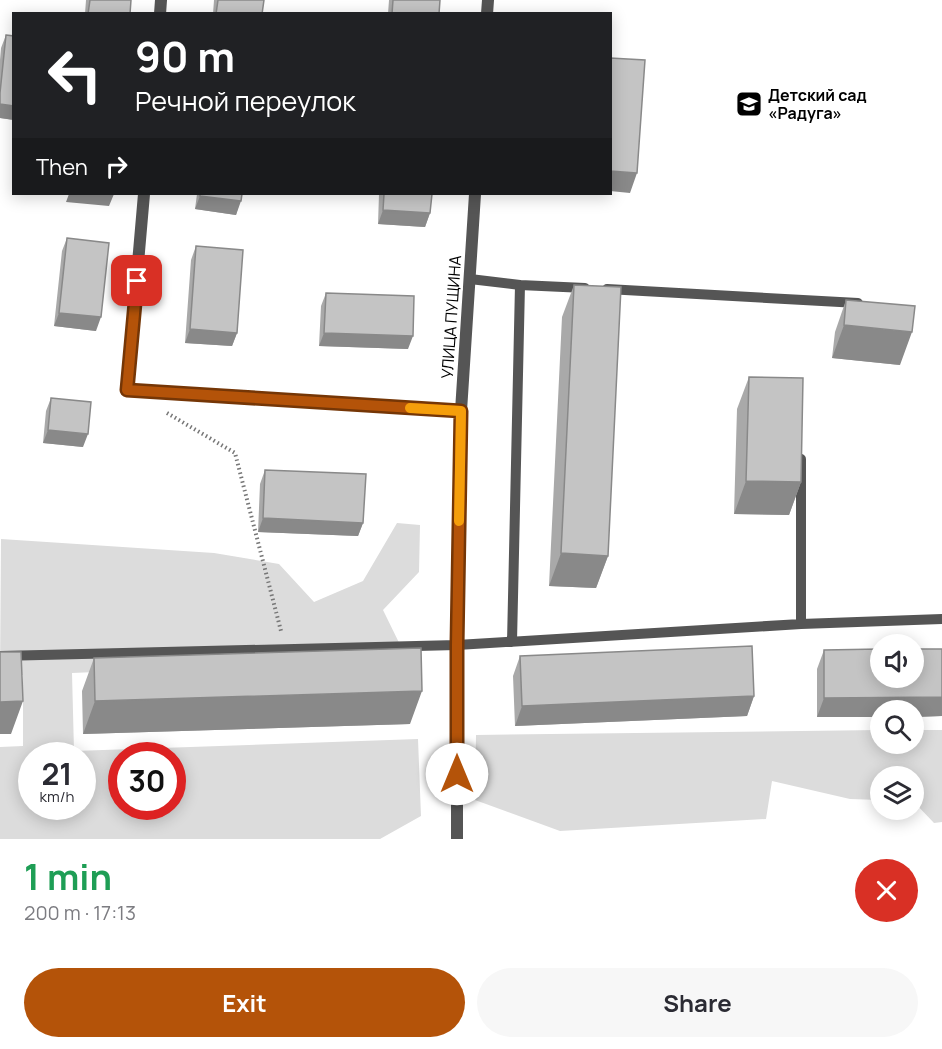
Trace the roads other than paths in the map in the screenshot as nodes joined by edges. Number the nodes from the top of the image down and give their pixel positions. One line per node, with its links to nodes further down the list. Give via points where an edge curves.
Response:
1 (144, 195): 6 (street, via 127,390)
2 (475, 195): 3 (street, УЛИЦА ПУЩИНА)
3 (470, 279): 4 (lane); 6 (street, УЛИЦА ПУЩИНА)
4 (520, 285): 5 (lane); 10 (lane)
5 (863, 303)
6 (461, 411): 11 (street, УЛИЦА ПУЩИНА)
7 (801, 446): 9 (lane)
8 (942, 619): 9 (lane)
9 (801, 624): 10 (lane)
10 (512, 642): 11 (lane)
11 (457, 645): 12 (lane); 13 (street, УЛИЦА ПУЩИНА)
12 (0, 656)
13 (457, 839)

